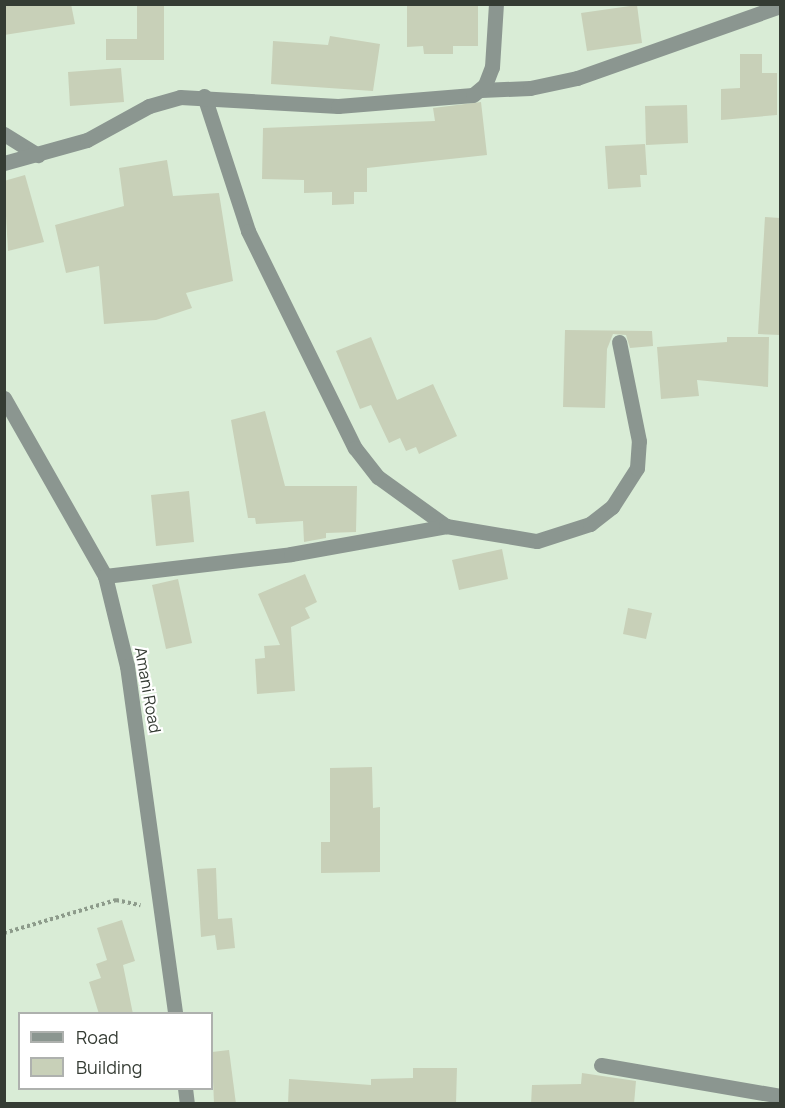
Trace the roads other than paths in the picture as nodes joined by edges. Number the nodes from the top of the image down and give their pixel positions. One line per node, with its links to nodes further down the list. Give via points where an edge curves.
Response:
1 (496, 4): 3 (street, via 492,67)
2 (780, 6): 3 (street, via 577,78 530,88)
3 (481, 90): 4 (street, via 465,98 338,106)
4 (204, 96): 6 (street, via 162,101 87,140); 10 (street, via 248,231 355,448 378,477)
5 (4, 134): 6 (street)
6 (38, 155): 7 (street)
7 (4, 164)
8 (619, 342): 10 (street, via 639,441 637,468 612,507 590,524 537,541)
9 (4, 398): 11 (street, Amani Road)
10 (446, 526): 11 (street, via 291,554)
11 (105, 576): 12 (street, Amani Road, via 127,666)
12 (175, 1012)
13 (601, 1065): 14 (street)
14 (780, 1096)

